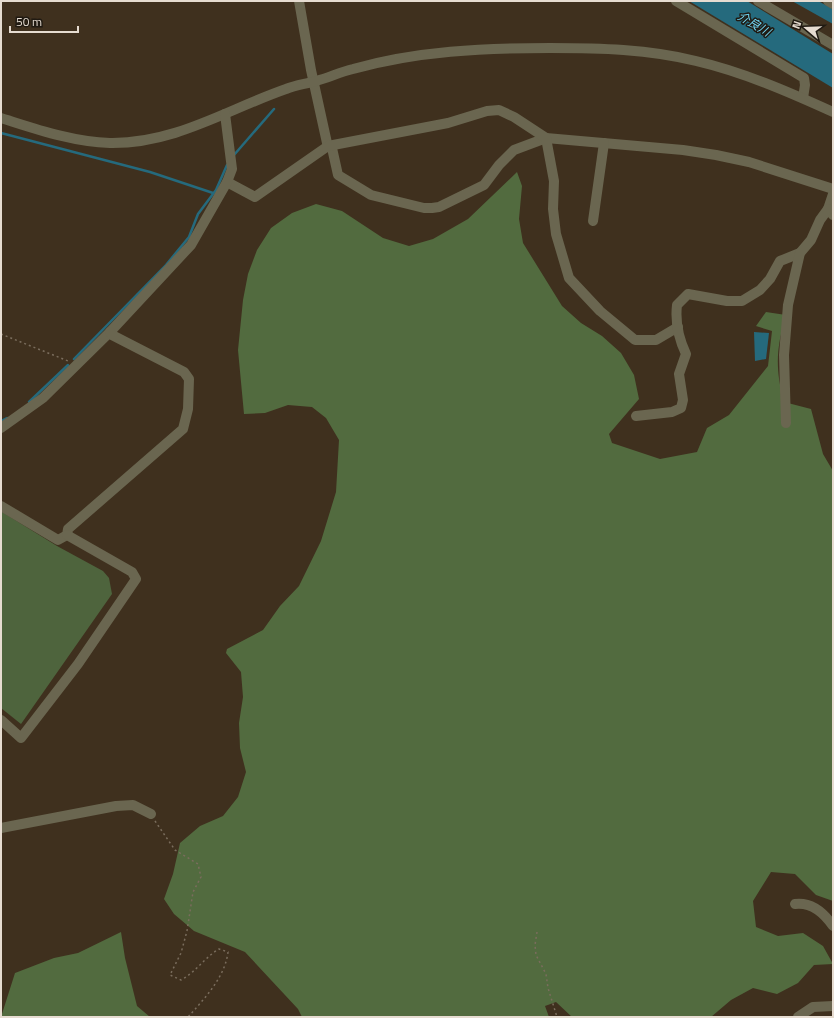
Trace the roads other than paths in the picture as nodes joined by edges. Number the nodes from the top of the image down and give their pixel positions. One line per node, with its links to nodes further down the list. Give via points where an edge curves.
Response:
1 (299, 1): 7 (street)
2 (676, 1): 8 (street, via 804,78)
3 (758, 1): 6 (street)
4 (828, 1): 5 (street)
5 (833, 4)
6 (833, 45)
7 (315, 82): 8 (street, via 353,69 417,54 485,49 617,49 696,60); 10 (street, via 287,88); 14 (street)
8 (803, 98): 9 (street)
9 (833, 112)
10 (225, 114): 11 (street, via 163,138 109,143 80,140); 15 (street, via 232,169)
11 (1, 118)
12 (546, 138): 13 (street); 14 (street, via 514,117 493,110 448,123); 14 (street, via 514,150 484,185 440,207 424,208 371,195 338,175 332,148); 21 (street, via 554,181 553,209 556,234 569,278 600,311 635,340 656,340)
13 (604, 143): 16 (street, via 716,155 749,162); 19 (street)
14 (328, 146): 15 (street, via 255,197)
15 (227, 182): 22 (street, via 192,244)
16 (833, 190)
17 (833, 194): 18 (street)
18 (831, 212): 20 (street, via 820,220 811,240)
19 (593, 221)
20 (800, 253): 21 (street, via 780,261 760,290 742,301 688,294 677,305); 24 (street, via 788,305 784,356)
21 (678, 327): 23 (street, via 686,354 679,374 684,400 681,408 672,412)
22 (110, 332): 25 (street, via 43,398); 27 (street, via 184,372 189,379 188,409 183,429 68,529)
23 (636, 416)
24 (786, 423)
25 (1, 428)
26 (1, 506): 27 (street, via 58,540)
27 (66, 535): 28 (street, via 132,572 136,579 78,664 21,738)
28 (1, 720)
29 (151, 814): 30 (street, via 134,806 116,806)
30 (1, 828)
31 (795, 904): 32 (street, via 813,906)
32 (833, 926)
33 (833, 1006): 34 (street, via 813,1007)
34 (798, 1017)

